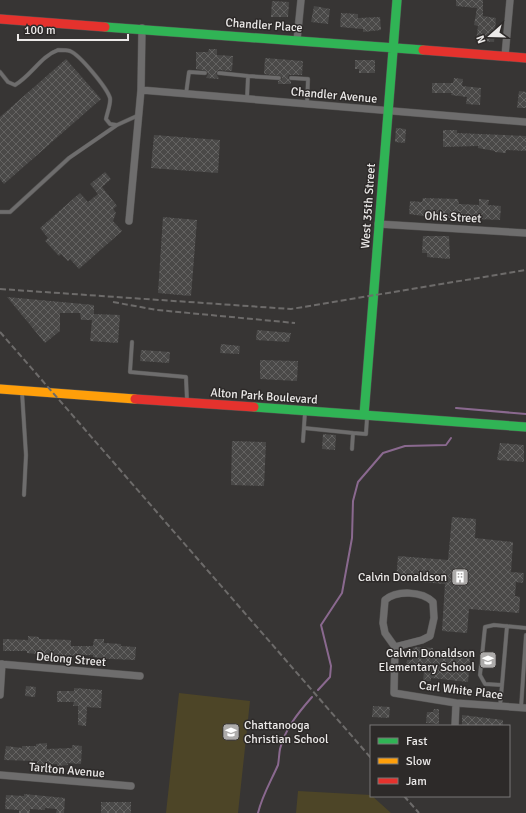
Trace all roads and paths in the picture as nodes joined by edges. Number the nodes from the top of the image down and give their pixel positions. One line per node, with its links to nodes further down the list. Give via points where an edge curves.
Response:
1 (301, 0): 6 (street)
2 (397, 0): 7 (street, West 35th Street)
3 (510, 0): 8 (street)
4 (0, 19): 5 (street, Chandler Place)
5 (142, 28): 6 (street, Chandler Place); 16 (street)
6 (297, 40): 7 (street, Chandler Place)
7 (393, 47): 8 (street, Chandler Place); 20 (street, West 35th Street)
8 (504, 56): 9 (street, Chandler Place)
9 (526, 58)
10 (0, 72): 23 (lane, via 8,82 15,84 23,81 50,54 60,50 71,51 107,90 111,100 106,119 110,124)
11 (206, 73): 17 (lane, via 189,72)
12 (219, 73): 13 (lane)
13 (248, 76): 14 (lane); 18 (lane)
14 (279, 78)
15 (291, 78): 19 (lane, via 308,79)
16 (141, 90): 17 (street, Chandler Avenue); 21 (street)
17 (186, 94): 18 (street, Chandler Avenue)
18 (247, 99): 19 (street, Chandler Avenue)
19 (308, 104): 20 (street, Chandler Avenue)
20 (387, 110): 22 (street, Chandler Avenue); 26 (street, West 35th Street)
21 (139, 115): 23 (lane); 25 (street)
22 (526, 122)
23 (117, 125): 24 (lane, via 69,158 10,212)
24 (0, 212)
25 (129, 221)
26 (378, 224): 27 (street, Ohls Street); 33 (street, West 35th Street)
27 (526, 233)
28 (132, 342): 31 (lane, via 130,372 186,377)
29 (0, 389): 30 (street, Alton Park Boulevard)
30 (22, 391): 31 (street, Alton Park Boulevard); 39 (lane, via 26,455)
31 (187, 402): 32 (street, Alton Park Boulevard)
32 (306, 411): 33 (street, Alton Park Boulevard); 35 (lane)
33 (366, 415): 34 (street, Alton Park Boulevard); 36 (lane, via 366,434)
34 (526, 427)
35 (304, 428): 36 (lane); 37 (lane)
36 (353, 433): 38 (lane)
37 (303, 441)
38 (352, 449)
39 (24, 495)
40 (507, 626): 41 (lane); 46 (lane); 46 (lane, via 485,627 480,675 485,684)
41 (526, 628)
42 (526, 635): 50 (lane)
43 (395, 647): 43 (street, via 430,636 434,618 433,602 427,596 392,594 386,600 383,623 385,633); 48 (street, Carl White Place, via 394,693)
44 (1, 664): 45 (street, Delong Street); 47 (street)
45 (140, 676)
46 (502, 685): 49 (lane)
47 (0, 695)
48 (456, 703): 49 (street, Carl White Place); 51 (street)
49 (500, 706): 50 (street, Carl White Place)
50 (524, 708)
51 (454, 725)
52 (0, 775): 53 (street, Tarlton Avenue)
53 (132, 786)

